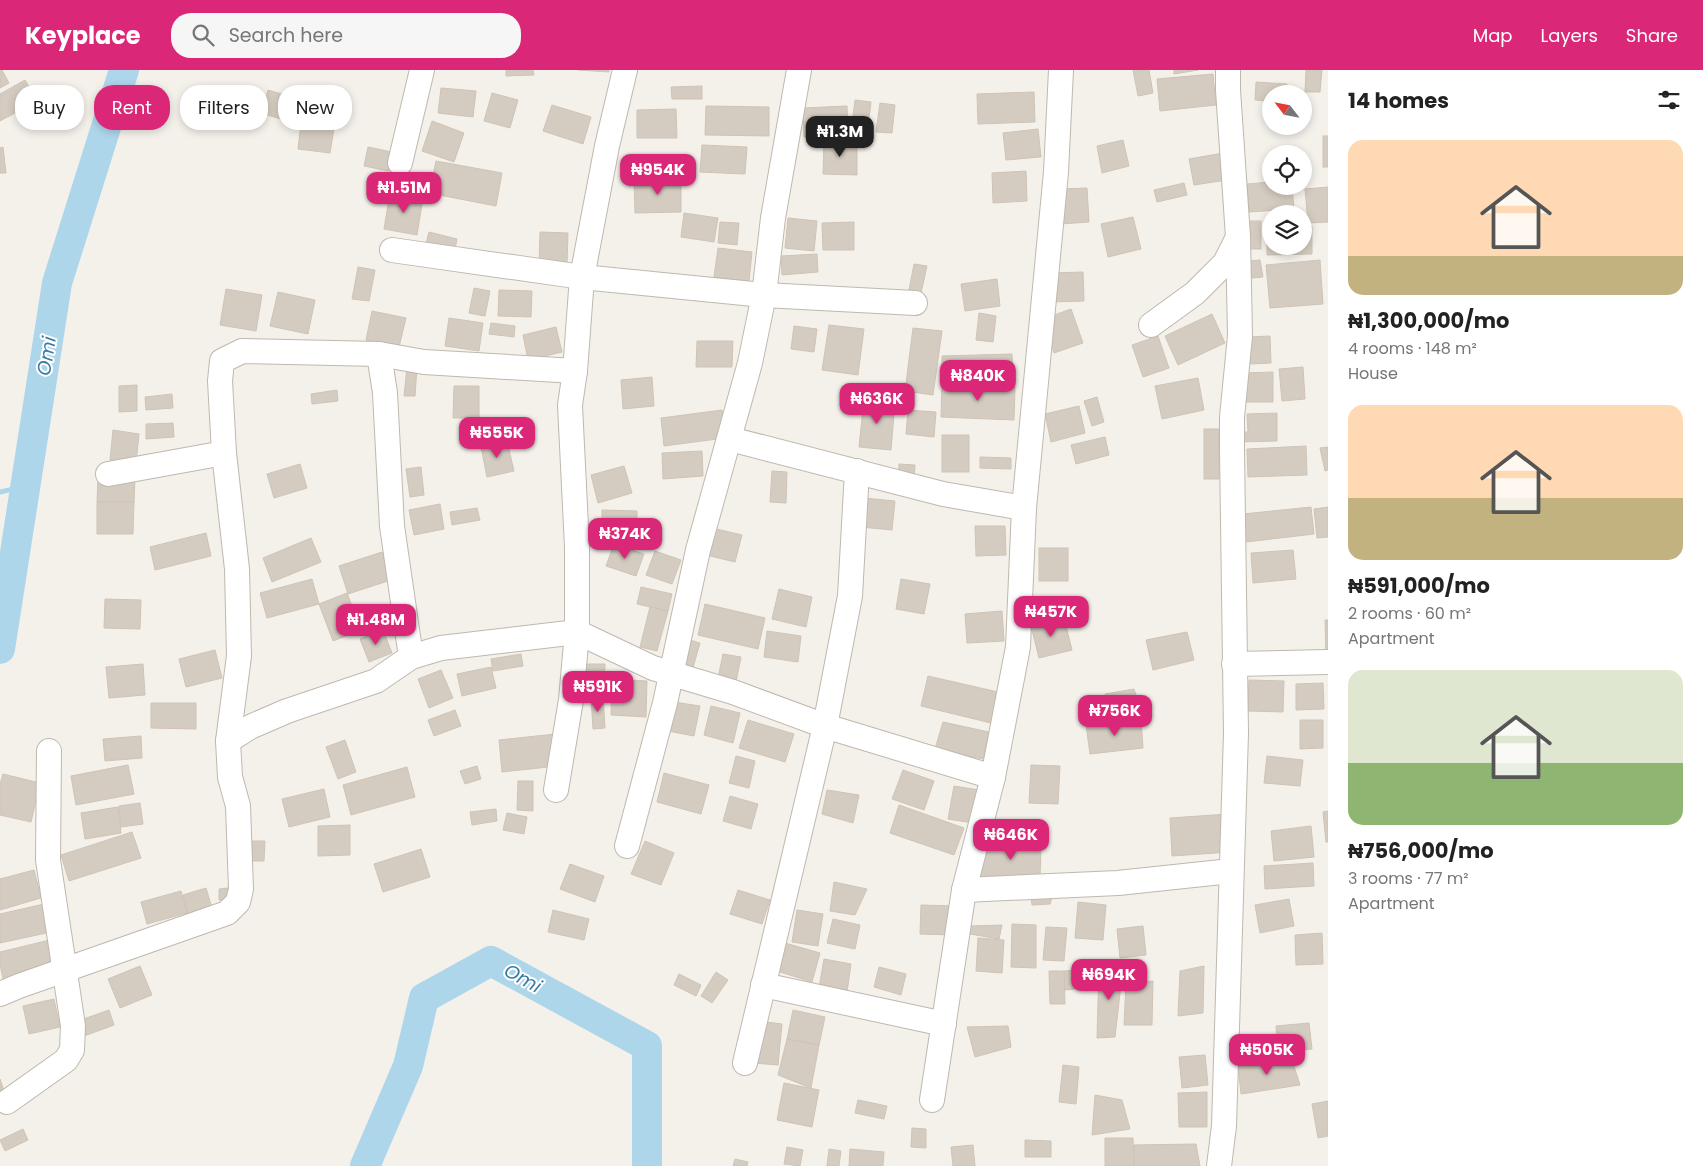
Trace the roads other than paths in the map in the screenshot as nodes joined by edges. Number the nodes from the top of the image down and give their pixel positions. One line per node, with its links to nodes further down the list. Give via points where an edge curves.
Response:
1 (422, 70): 6 (street)
2 (625, 70): 9 (street, via 606,146)
3 (799, 70): 10 (street, via 773,218)
4 (1061, 70): 19 (street, via 1056,172)
5 (1228, 70): 7 (street)
6 (400, 163)
7 (1238, 237): 12 (street, via 1225,263 1195,293); 23 (street, via 1240,336 1232,418)
8 (392, 250): 9 (street)
9 (582, 277): 10 (street); 14 (street)
10 (764, 295): 11 (street); 15 (street)
11 (915, 303)
12 (1151, 325)
13 (379, 354): 14 (street, via 424,362); 16 (street, via 242,352 222,362); 21 (street, via 385,394 392,526)
14 (575, 371): 20 (street, via 570,405 577,547)
15 (730, 438): 17 (street); 24 (street, via 698,550)
16 (224, 453): 18 (street); 26 (street, via 237,569 239,656)
17 (857, 471): 19 (street, via 943,494); 25 (street, via 850,596)
18 (108, 474)
19 (1024, 508): 28 (street, via 1018,647)
20 (577, 632): 21 (street, via 441,648); 24 (street, via 652,668); 29 (street, via 571,700)
21 (411, 657): 26 (street, via 376,681 287,711 250,727)
22 (1328, 662): 23 (street)
23 (1234, 664): 31 (street, via 1236,733)
24 (672, 674): 25 (street, via 733,692); 30 (street)
25 (825, 726): 28 (street); 34 (street)
26 (228, 741): 33 (street, via 230,777 238,806 241,889 238,902 227,913)
27 (48, 751): 33 (street, via 48,860)
28 (993, 777): 32 (street)
29 (556, 790)
30 (626, 846)
31 (1231, 871): 32 (street, via 1118,883); 40 (street, via 1224,1126)
32 (964, 890): 36 (street)
33 (65, 970): 35 (street); 39 (street, via 73,1026 72,1050 66,1060)
34 (763, 985): 36 (street); 37 (street)
35 (0, 994)
36 (944, 1024): 38 (street)
37 (745, 1063)
38 (932, 1100)
39 (7, 1102)
40 (1219, 1166)

